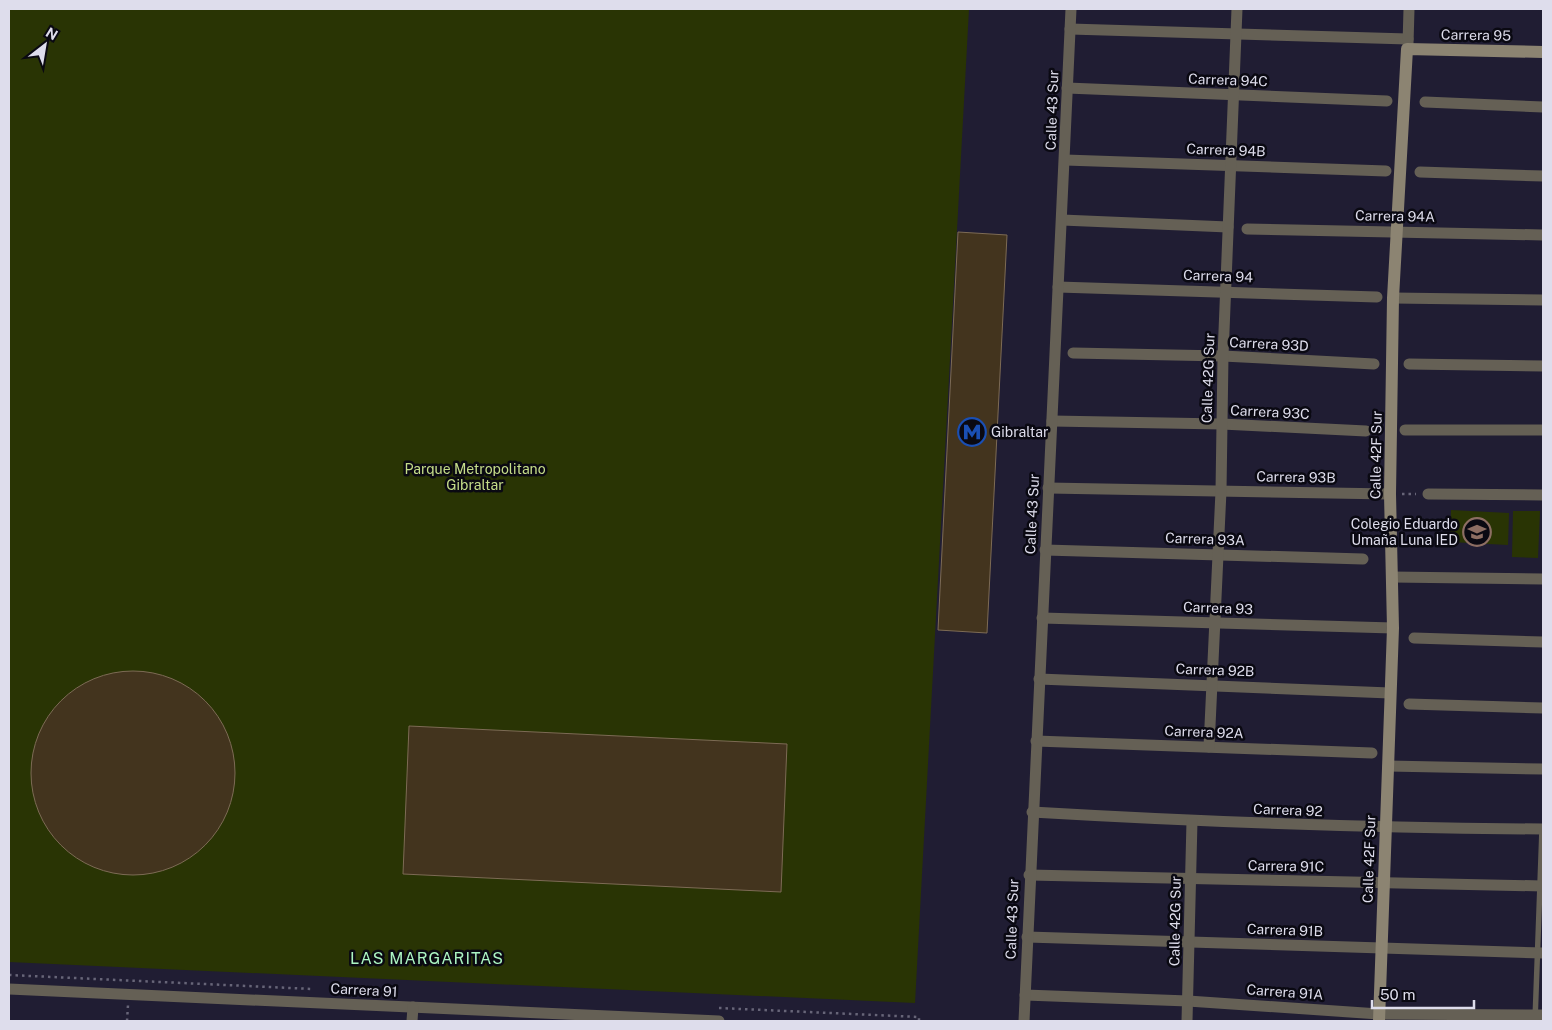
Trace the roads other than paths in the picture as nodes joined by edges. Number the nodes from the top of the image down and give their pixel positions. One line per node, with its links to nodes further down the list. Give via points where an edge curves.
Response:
1 (1071, 9): 4 (street, Calle 43 Sur)
2 (1238, 9): 5 (street, Calle 42G Sur)
3 (1409, 9): 6 (street, Calle 42F Sur)
4 (1070, 29): 5 (street, Carrera 95); 8 (street, Calle 43 Sur)
5 (1237, 34): 6 (street, Carrera 95); 9 (street, Calle 42G Sur)
6 (1408, 44): 7 (street, Carrera 95); 21 (street, Calle 42F Sur)
7 (1543, 52)
8 (1067, 88): 9 (street, Carrera 94C); 13 (street, Calle 43 Sur)
9 (1235, 95): 10 (street, Carrera 94C); 14 (street, Calle 42G Sur)
10 (1387, 101)
11 (1425, 102): 12 (street)
12 (1543, 107)
13 (1065, 160): 14 (street, Carrera 94B); 18 (street, Calle 43 Sur)
14 (1231, 165): 15 (street, Carrera 94B); 19 (street, Calle 42G Sur)
15 (1386, 171)
16 (1420, 172): 17 (street)
17 (1543, 176)
18 (1062, 220): 19 (street); 23 (street, Calle 43 Sur)
19 (1228, 227): 24 (street, Calle 42G Sur)
20 (1247, 229): 21 (street, Carrera 94A)
21 (1397, 231): 22 (street, Carrera 94A); 26 (street, Calle 42F Sur)
22 (1543, 234)
23 (1058, 287): 24 (street, Carrera 94); 33 (street, Calle 43 Sur)
24 (1226, 291): 25 (street, Carrera 94); 29 (street, Calle 42G Sur)
25 (1377, 297)
26 (1393, 298): 27 (street); 40 (street, Calle 42F Sur)
27 (1543, 300)
28 (1073, 353): 29 (street, Carrera 93D)
29 (1223, 356): 30 (street, Carrera 93D); 34 (street, Calle 42G Sur)
30 (1374, 364)
31 (1409, 364): 32 (street)
32 (1543, 366)
33 (1052, 421): 34 (street, Carrera 93C); 38 (street, Calle 43 Sur)
34 (1222, 424): 37 (street, Carrera 93C); 39 (street, Calle 42G Sur)
35 (1405, 430): 36 (street)
36 (1543, 430)
37 (1366, 431)
38 (1048, 488): 39 (street, Carrera 93B); 43 (street, Calle 43 Sur)
39 (1221, 491): 40 (street, Carrera 93B); 44 (street, Calle 42G Sur)
40 (1390, 494): 46 (street, Calle 42F Sur)
41 (1428, 494): 42 (street)
42 (1543, 496)
43 (1045, 550): 44 (street, Carrera 93A); 48 (street, Calle 43 Sur)
44 (1218, 554): 45 (street, Carrera 93A); 49 (street, Calle 42G Sur)
45 (1363, 560)
46 (1392, 577): 47 (street); 50 (street, Calle 42F Sur)
47 (1543, 579)
48 (1042, 618): 49 (street, Carrera 93); 53 (street, Calle 43 Sur)
49 (1214, 623): 50 (street, Carrera 93); 54 (street, Calle 42G Sur)
50 (1392, 628): 55 (street, Calle 42F Sur)
51 (1414, 638): 52 (street)
52 (1543, 642)
53 (1039, 678): 54 (street, Carrera 92B); 58 (street, Calle 43 Sur)
54 (1212, 685): 55 (street, Carrera 92B); 59 (street, Calle 42G Sur)
55 (1390, 693): 61 (street, Calle 42F Sur)
56 (1409, 704): 57 (street)
57 (1543, 708)
58 (1036, 741): 59 (street, Carrera 92A); 63 (street, Calle 43 Sur)
59 (1209, 748): 60 (street, Carrera 92A)
60 (1372, 753)
61 (1388, 766): 62 (street); 65 (street, Calle 42F Sur)
62 (1543, 768)
63 (1032, 812): 64 (street, Carrera 92); 67 (street, Calle 43 Sur)
64 (1192, 822): 65 (street, Carrera 92); 68 (street, Calle 42G Sur)
65 (1385, 828): 66 (street, Carrera 92); 69 (street, Calle 42F Sur)
66 (1543, 830): 70 (lane)
67 (1029, 875): 68 (street, Carrera 91C); 71 (street, Calle 43 Sur)
68 (1190, 878): 69 (street, Carrera 91C); 72 (street, Calle 42G Sur)
69 (1383, 883): 70 (street, Carrera 91C); 73 (street, Calle 42F Sur)
70 (1542, 886): 74 (lane)
71 (1026, 937): 72 (street, Carrera 91B); 76 (street, Calle 43 Sur)
72 (1190, 942): 73 (street, Carrera 91B); 77 (street, Calle 42G Sur)
73 (1381, 948): 74 (street, Carrera 91B); 80 (street, Calle 42F Sur)
74 (1540, 953): 79 (lane)
75 (9, 989): 78 (street, Carrera 91)
76 (1024, 996): 77 (street, Carrera 91A); 83 (street, Calle 43 Sur)
77 (1188, 1000): 80 (street, Carrera 91A); 84 (street, Calle 42G Sur)
78 (413, 1007): 81 (street); 82 (street, Carrera 91)
79 (1538, 1017): 80 (street, Carrera 91A)
80 (1379, 1018)
81 (412, 1021)
82 (719, 1021)
83 (1024, 1021)
84 (1187, 1021)

